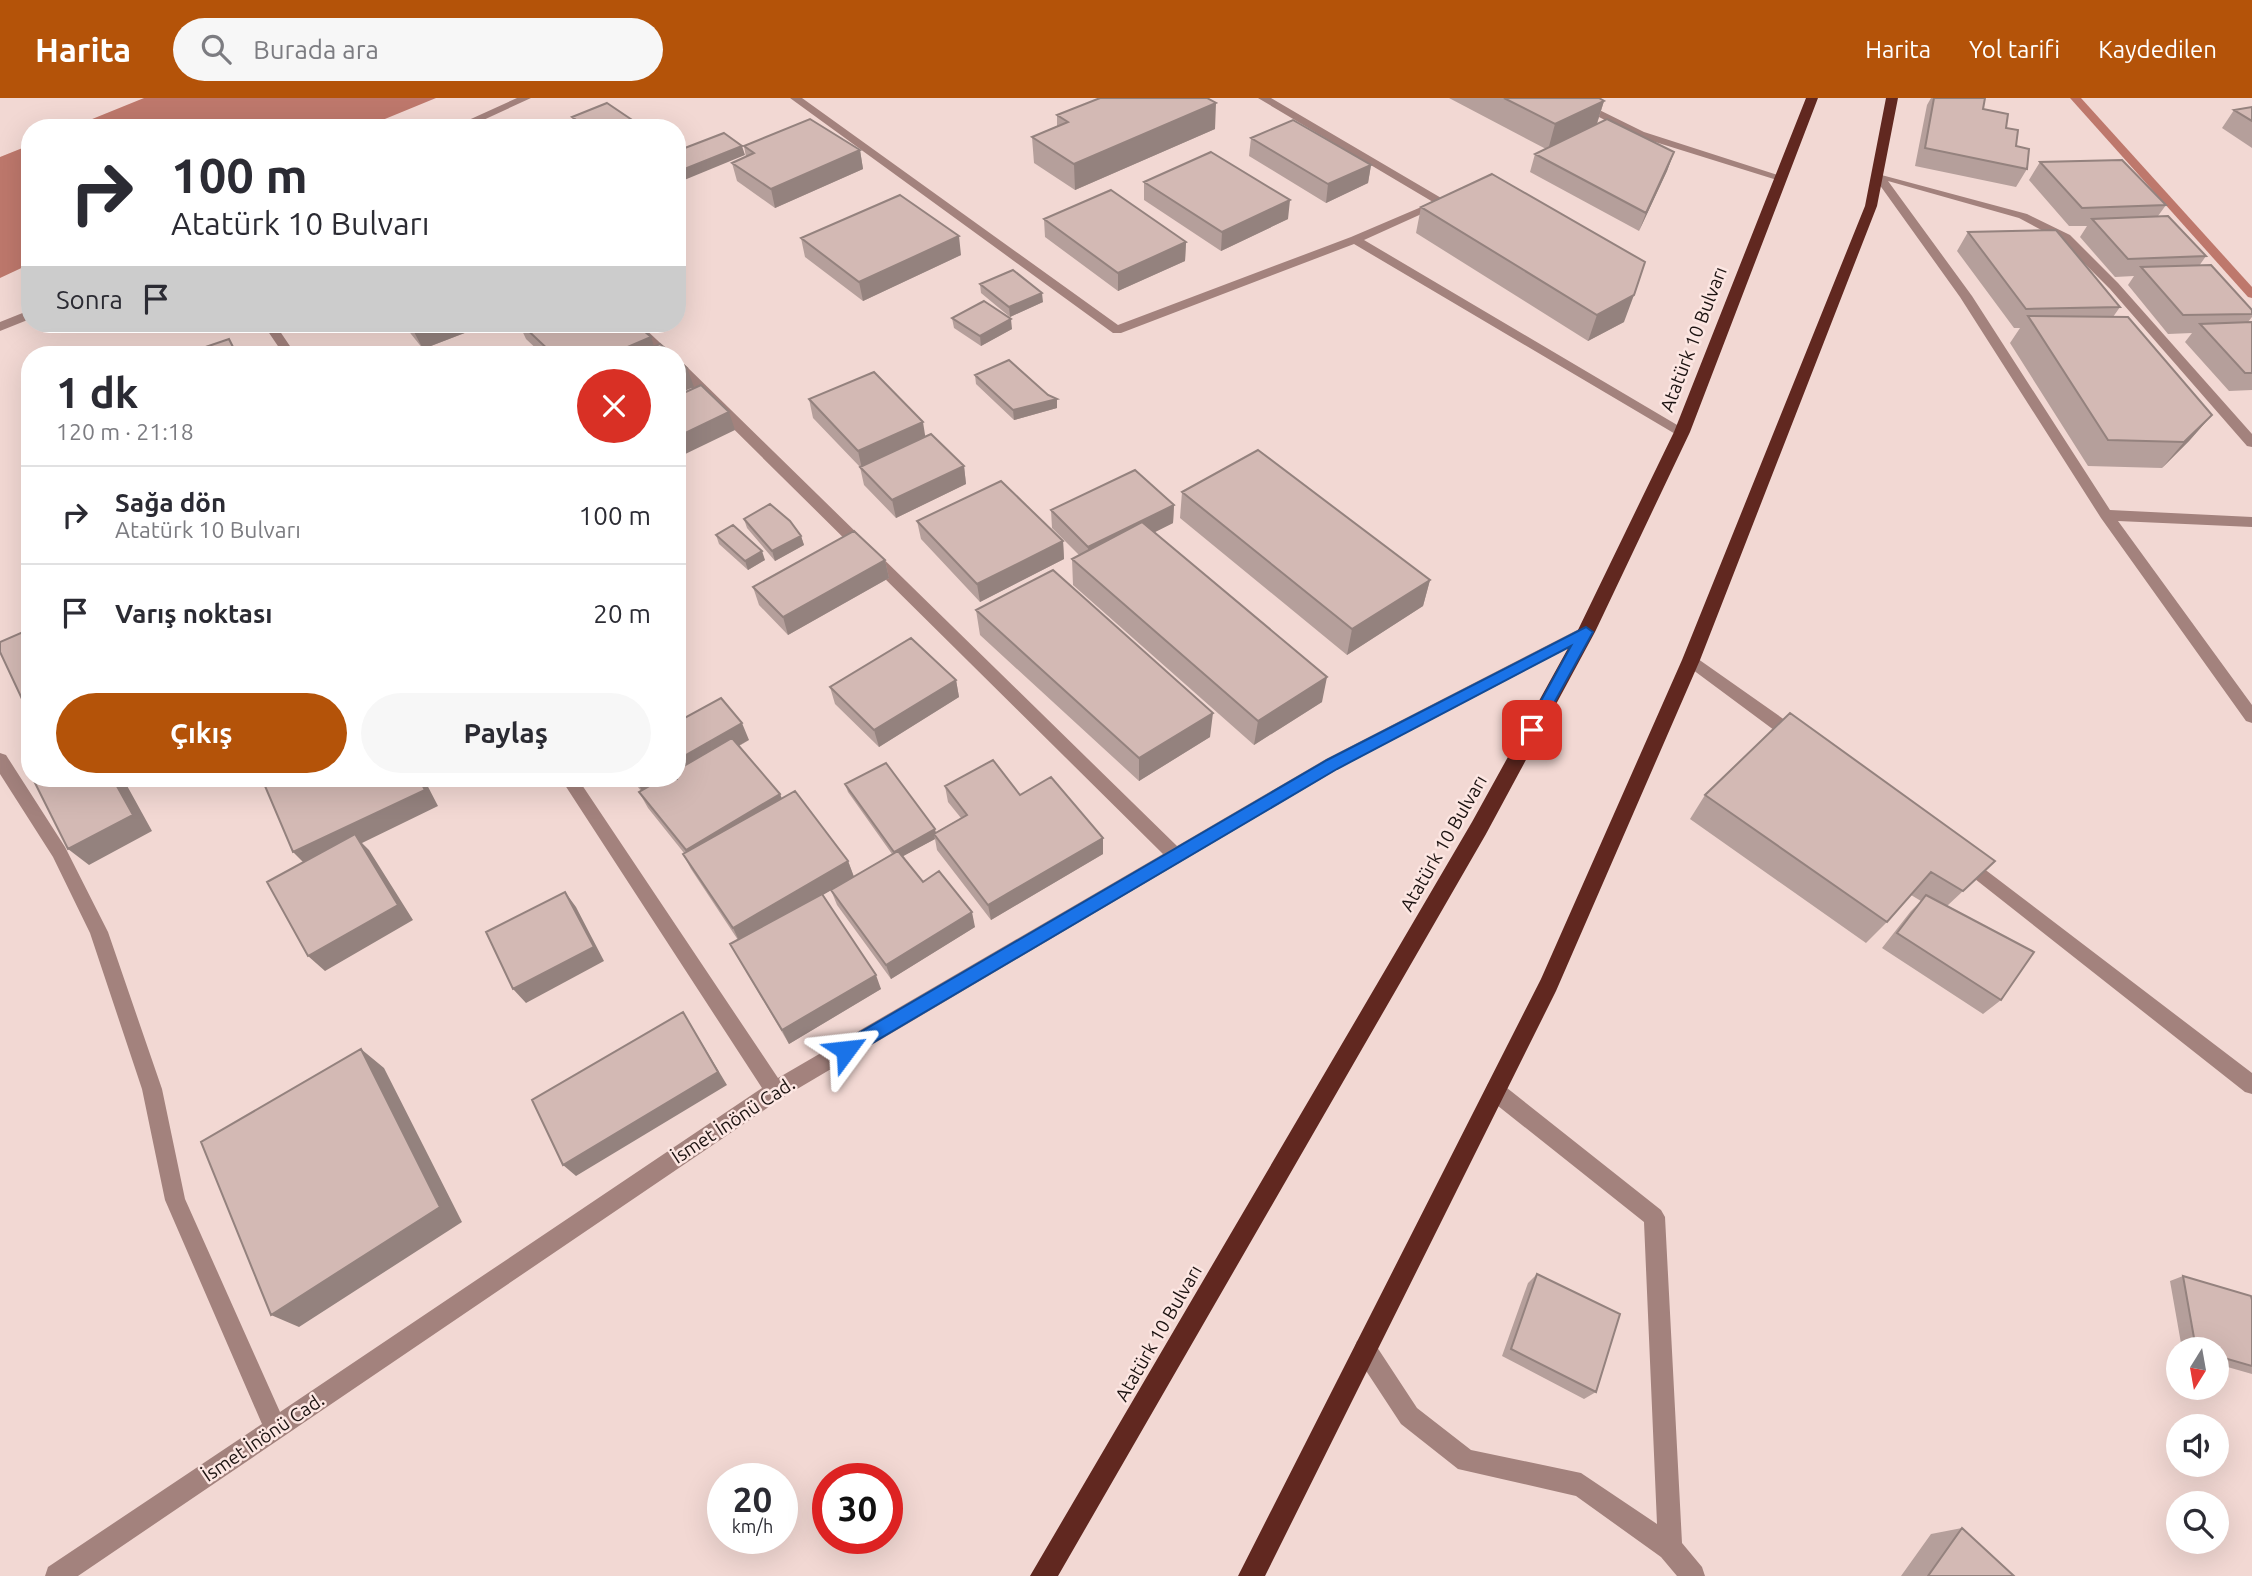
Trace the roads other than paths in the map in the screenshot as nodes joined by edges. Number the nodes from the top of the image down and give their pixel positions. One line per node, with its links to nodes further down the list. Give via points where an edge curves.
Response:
1 (526, 98): 7 (street)
2 (795, 98): 10 (street, via 1117,330)
3 (1263, 98): 10 (street, via 1442,202)
4 (1567, 98): 9 (street, via 1640,134)
5 (1812, 98): 9 (highway, Atatürk 10 Bulvarı)
6 (1892, 98): 8 (highway)
7 (477, 119)
8 (1878, 175): 17 (street, via 2023,216 2066,238); 18 (street, via 1966,296); 21 (highway, via 1871,206)
9 (1781, 178): 16 (highway, Atatürk 10 Bulvarı)
10 (1355, 240): 16 (street)
11 (21, 318): 12 (street)
12 (0, 327)
13 (643, 333): 14 (street)
14 (657, 346)
15 (686, 374): 27 (street)
16 (1682, 432): 20 (highway, Atatürk 10 Bulvarı)
17 (2252, 443)
18 (2106, 515): 19 (street); 22 (street)
19 (2252, 522)
20 (1586, 632): 27 (street, İsmet İnönü Cad., via 1332,764); 35 (highway, Atatürk 10 Bulvarı, via 1479,828)
21 (1691, 660): 23 (street); 30 (highway, via 1549,984)
22 (2252, 717)
23 (1813, 749)
24 (0, 760): 32 (street, via 59,852 99,932 152,1089 175,1200)
25 (574, 787): 29 (street)
26 (1945, 847): 28 (street)
27 (1177, 857): 29 (street, İsmet İnönü Cad.)
28 (2252, 1085)
29 (775, 1091): 32 (street, İsmet İnönü Cad.)
30 (1495, 1091): 31 (highway); 33 (street, via 1654,1217)
31 (1365, 1349): 33 (street, via 1409,1416 1466,1461 1581,1485); 36 (highway)
32 (276, 1429): 34 (street, İsmet İnönü Cad.)
33 (1670, 1549): 37 (street)
34 (57, 1576)
35 (1043, 1576)
36 (1251, 1576)
37 (1693, 1576)

